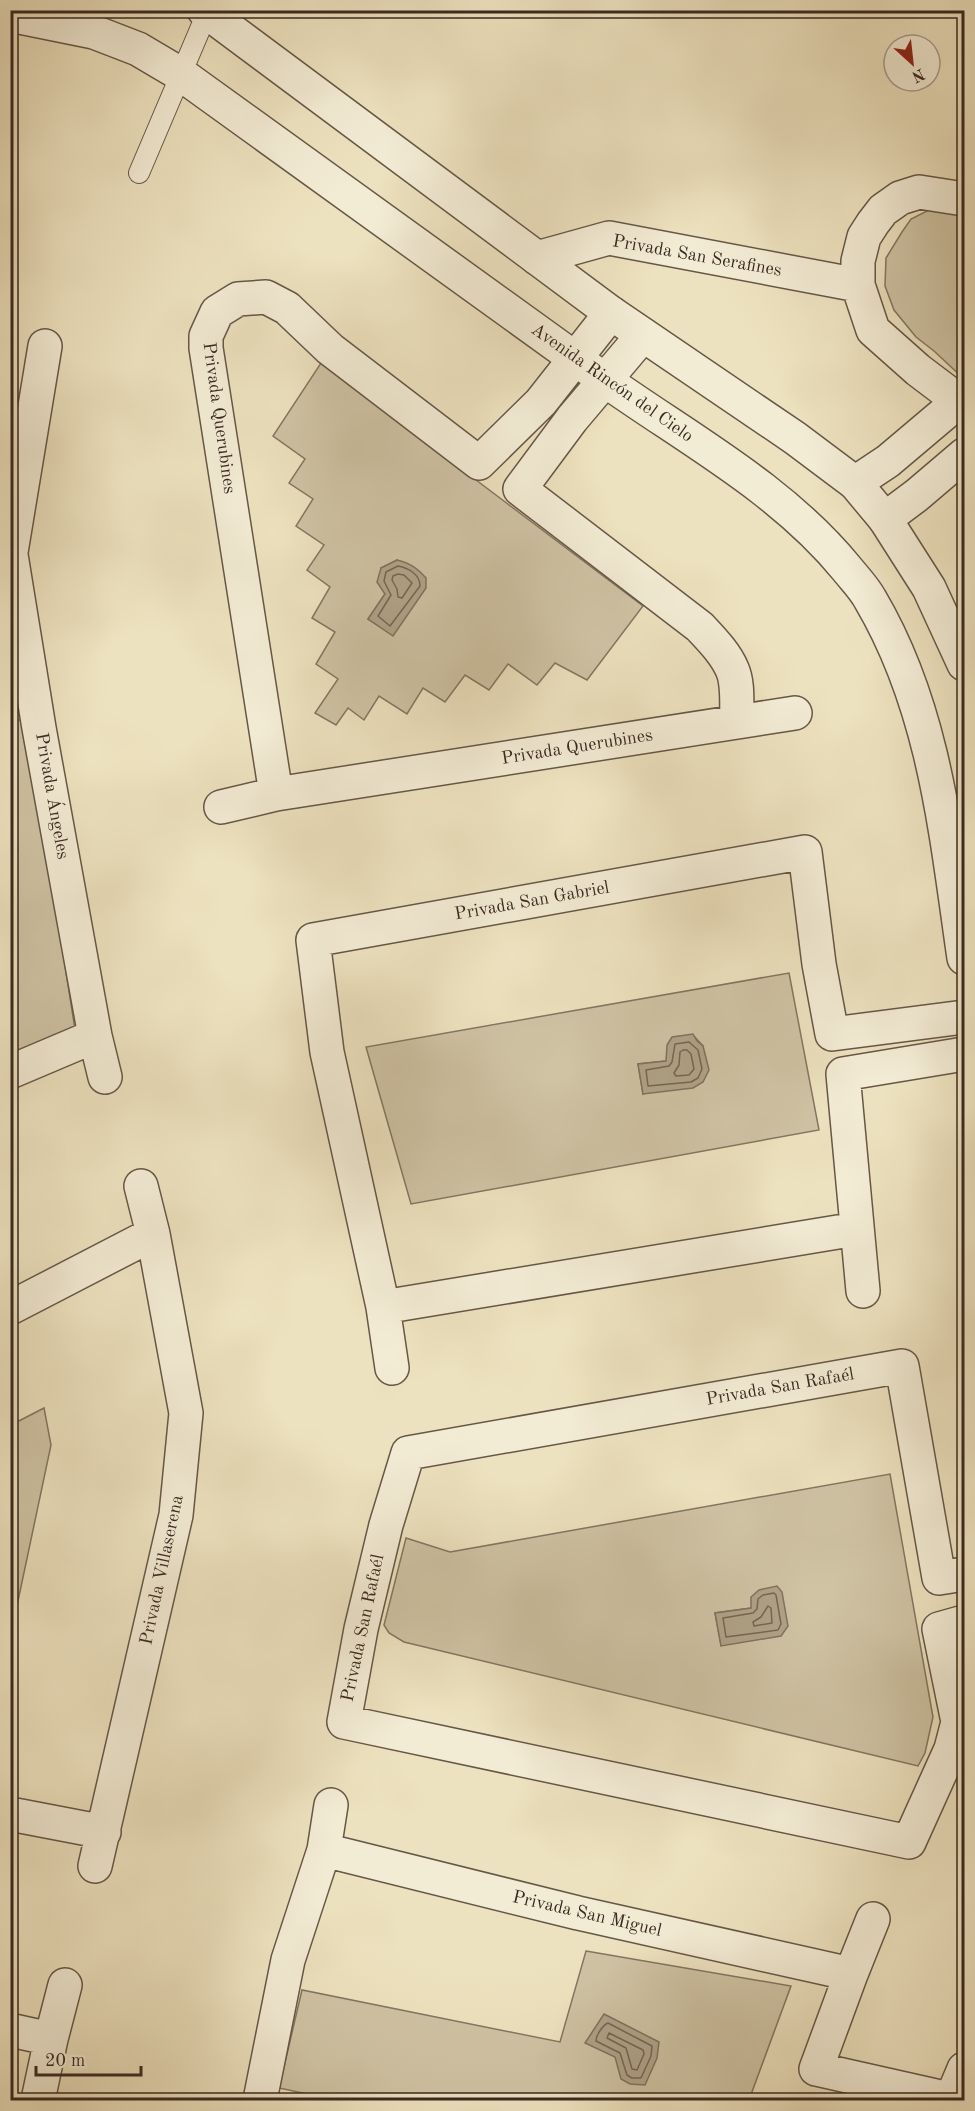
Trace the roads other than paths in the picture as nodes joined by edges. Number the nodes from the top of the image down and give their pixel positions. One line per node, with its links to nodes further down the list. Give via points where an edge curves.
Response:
1 (206, 12): 4 (lane); 7 (street)
2 (10, 15): 3 (street, Avenida Rincón del Cielo)
3 (70, 18): 4 (street, Avenida Rincón del Cielo, via 138,49)
4 (182, 75): 5 (lane); 12 (street, Avenida Rincón del Cielo)
5 (139, 173)
6 (964, 199): 8 (street, via 919,192 900,198 883,210 864,237)
7 (537, 258): 8 (street, Privada San Serafines, via 609,238); 9 (street)
8 (858, 285): 15 (street, via 873,330 959,401 888,461)
9 (611, 313): 10 (street); 12 (street, Privada Querubines)
10 (643, 335): 13 (street); 15 (street)
11 (45, 346): 17 (street, Privada Ángeles)
12 (577, 360): 13 (street, Avenida Rincón del Cielo); 23 (street, Privada Querubines, via 479,463 330,349 287,308 266,297 237,299 217,312 206,336 206,348)
13 (606, 381): 21 (street, via 520,489 700,627 733,670); 25 (street, Avenida Rincón del Cielo, via 753,481 793,513 828,546 869,596 901,659 922,715 942,806)
14 (964, 455): 16 (street)
15 (855, 483): 16 (street)
16 (885, 519): 18 (street, via 929,588)
17 (11, 556): 22 (street, Privada Ángeles)
18 (964, 664)
19 (10, 706): 22 (street, via 26,709)
20 (795, 713): 21 (street, Privada Querubines)
21 (736, 722): 23 (street, Privada Querubines)
22 (39, 728): 27 (street, Privada Ángeles)
23 (276, 794): 24 (street, Privada Querubines)
24 (221, 807)
25 (964, 958)
26 (964, 1017): 35 (street, Privada San Gabriel, via 832,1034 806,852 314,940 327,1052)
27 (95, 1036): 29 (street); 30 (street, Privada Ángeles)
28 (964, 1054): 32 (street, via 843,1074)
29 (10, 1072)
30 (105, 1077)
31 (141, 1186): 33 (street, Privada Villaserena)
32 (856, 1229): 34 (street); 35 (street)
33 (153, 1234): 36 (street); 42 (street, Privada Villaserena, via 186,1413 176,1515)
34 (863, 1291)
35 (383, 1307): 37 (street, Privada San Gabriel)
36 (10, 1308)
37 (392, 1368)
38 (964, 1574): 39 (street, Privada San Rafaél, via 939,1578 902,1366 408,1453 361,1629 344,1722 909,1842 951,1749 958,1722 939,1629)
39 (964, 1622)
40 (331, 1805): 43 (street)
41 (10, 1814): 42 (street)
42 (104, 1832): 44 (street, Privada Villaserena)
43 (324, 1850): 46 (street, Privada San Miguel, via 578,1913); 52 (street, via 288,1960)
44 (95, 1866)
45 (873, 1919): 46 (street)
46 (851, 1974): 53 (street, via 816,2069)
47 (65, 1985): 49 (street)
48 (10, 2030): 49 (street)
49 (51, 2039): 51 (street)
50 (964, 2068): 53 (street)
51 (38, 2100)
52 (260, 2100)
53 (952, 2100)

